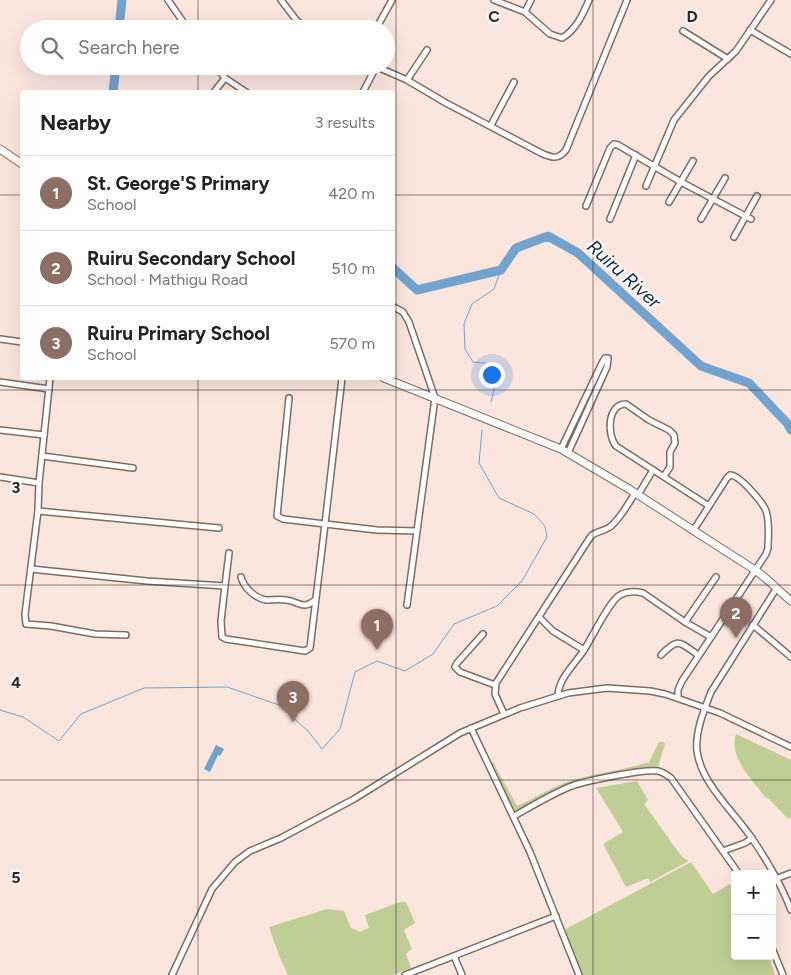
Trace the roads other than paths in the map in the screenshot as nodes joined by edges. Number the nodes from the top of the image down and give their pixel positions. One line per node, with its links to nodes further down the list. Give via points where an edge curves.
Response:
1 (168, 0): 10 (street)
2 (281, 0): 11 (street)
3 (392, 0): 12 (street)
4 (494, 0): 9 (street)
5 (530, 0): 9 (street)
6 (589, 0): 9 (street, via 579,22 562,38 550,34)
7 (627, 0): 27 (street, via 562,156 546,156)
8 (771, 0): 13 (street)
9 (525, 12)
10 (182, 20)
11 (296, 20)
12 (381, 20)
13 (750, 30): 16 (street); 17 (street)
14 (683, 31): 17 (street)
15 (427, 50): 22 (street)
16 (791, 54)
17 (728, 59): 32 (street, via 709,76 674,120)
18 (222, 75): 21 (street)
19 (370, 75): 26 (street)
20 (395, 75): 22 (street)
21 (225, 78): 24 (street); 25 (street)
22 (407, 80): 27 (street)
23 (514, 82): 27 (street)
24 (216, 90)
25 (243, 90)
26 (363, 90)
27 (491, 125)
28 (0, 149): 31 (main road)
29 (636, 155): 32 (street); 39 (street, via 612,145); 41 (street)
30 (693, 161): 34 (street)
31 (20, 163)
32 (656, 167): 34 (street); 35 (street)
33 (724, 178): 37 (street)
34 (681, 182): 37 (street); 38 (street)
35 (646, 186)
36 (757, 196): 40 (street)
37 (713, 199): 40 (street); 42 (street)
38 (669, 202)
39 (586, 206)
40 (748, 218): 43 (street)
41 (610, 219)
42 (702, 219)
43 (734, 238)
44 (395, 308): 53 (street, via 403,312 409,322)
45 (0, 339): 46 (street)
46 (20, 342)
47 (50, 380): 51 (street)
48 (342, 380): 68 (street)
49 (389, 380): 53 (main road)
50 (0, 382): 51 (street)
51 (49, 389): 57 (street)
52 (289, 398): 68 (street, via 277,516)
53 (435, 398): 58 (main road); 70 (street)
54 (572, 426): 55 (street); 55 (street, via 602,363 608,358 607,367); 58 (street)
55 (578, 429): 58 (street)
56 (0, 430): 57 (street)
57 (44, 435): 59 (street)
58 (564, 451): 65 (main road)
59 (42, 456): 60 (street); 64 (street)
60 (133, 468)
61 (653, 470): 62 (street); 62 (street, via 612,442 610,422 622,403 674,435 670,466); 65 (street)
62 (664, 476): 66 (street)
63 (0, 477): 64 (street)
64 (39, 483): 67 (street)
65 (636, 494): 71 (main road); 82 (street, via 614,523 591,536)
66 (709, 506): 71 (street); 74 (street, via 730,475 734,475 765,510 768,548)
67 (38, 511): 69 (street); 73 (street)
68 (325, 524): 70 (street); 79 (street)
69 (219, 528)
70 (416, 531): 81 (street)
71 (693, 531): 74 (main road)
72 (229, 554): 77 (street)
73 (31, 569): 77 (street); 86 (street, via 26,624)
74 (754, 570): 78 (main road, via 770,580); 87 (street)
75 (241, 577): 79 (street, via 243,584 264,599 286,600 304,606)
76 (716, 577): 83 (street)
77 (225, 586): 79 (street, via 221,633 226,639 305,650 310,648)
78 (776, 589): 80 (main road); 84 (street)
79 (315, 599)
80 (791, 601)
81 (407, 605)
82 (539, 617): 88 (street, via 553,631); 92 (street)
83 (686, 622): 87 (street); 88 (street, via 643,593 627,593 614,600)
84 (753, 625): 91 (street); 95 (street, via 711,692)
85 (483, 634): 92 (street, via 455,668)
86 (126, 635)
87 (711, 637): 90 (street)
88 (584, 650): 93 (street, via 559,687)
89 (660, 655): 90 (street, via 672,644 681,643)
90 (698, 655): 94 (street, via 679,686)
91 (791, 657)
92 (495, 685): 96 (street, via 494,694)
93 (558, 696): 94 (street, via 607,688 650,691); 96 (street)
94 (678, 698): 95 (street)
95 (705, 709): 98 (street); 100 (street, via 697,744 701,768 710,785)
96 (504, 714): 97 (street)
97 (471, 728): 99 (street); 109 (street, via 354,799 243,855 212,889)
98 (791, 747)
99 (514, 816): 101 (street, via 572,786 657,771 672,778); 106 (street)
100 (752, 838): 101 (street); 104 (street)
101 (723, 851): 102 (street)
102 (736, 870)
103 (791, 873): 104 (street)
104 (778, 878): 105 (street)
105 (790, 906)
106 (556, 916): 107 (street); 113 (street)
107 (454, 956): 111 (street); 112 (street)
108 (776, 958): 114 (street)
109 (172, 973): 110 (street)
110 (180, 975)
111 (405, 975)
112 (462, 975)
113 (579, 975)
114 (783, 975)

